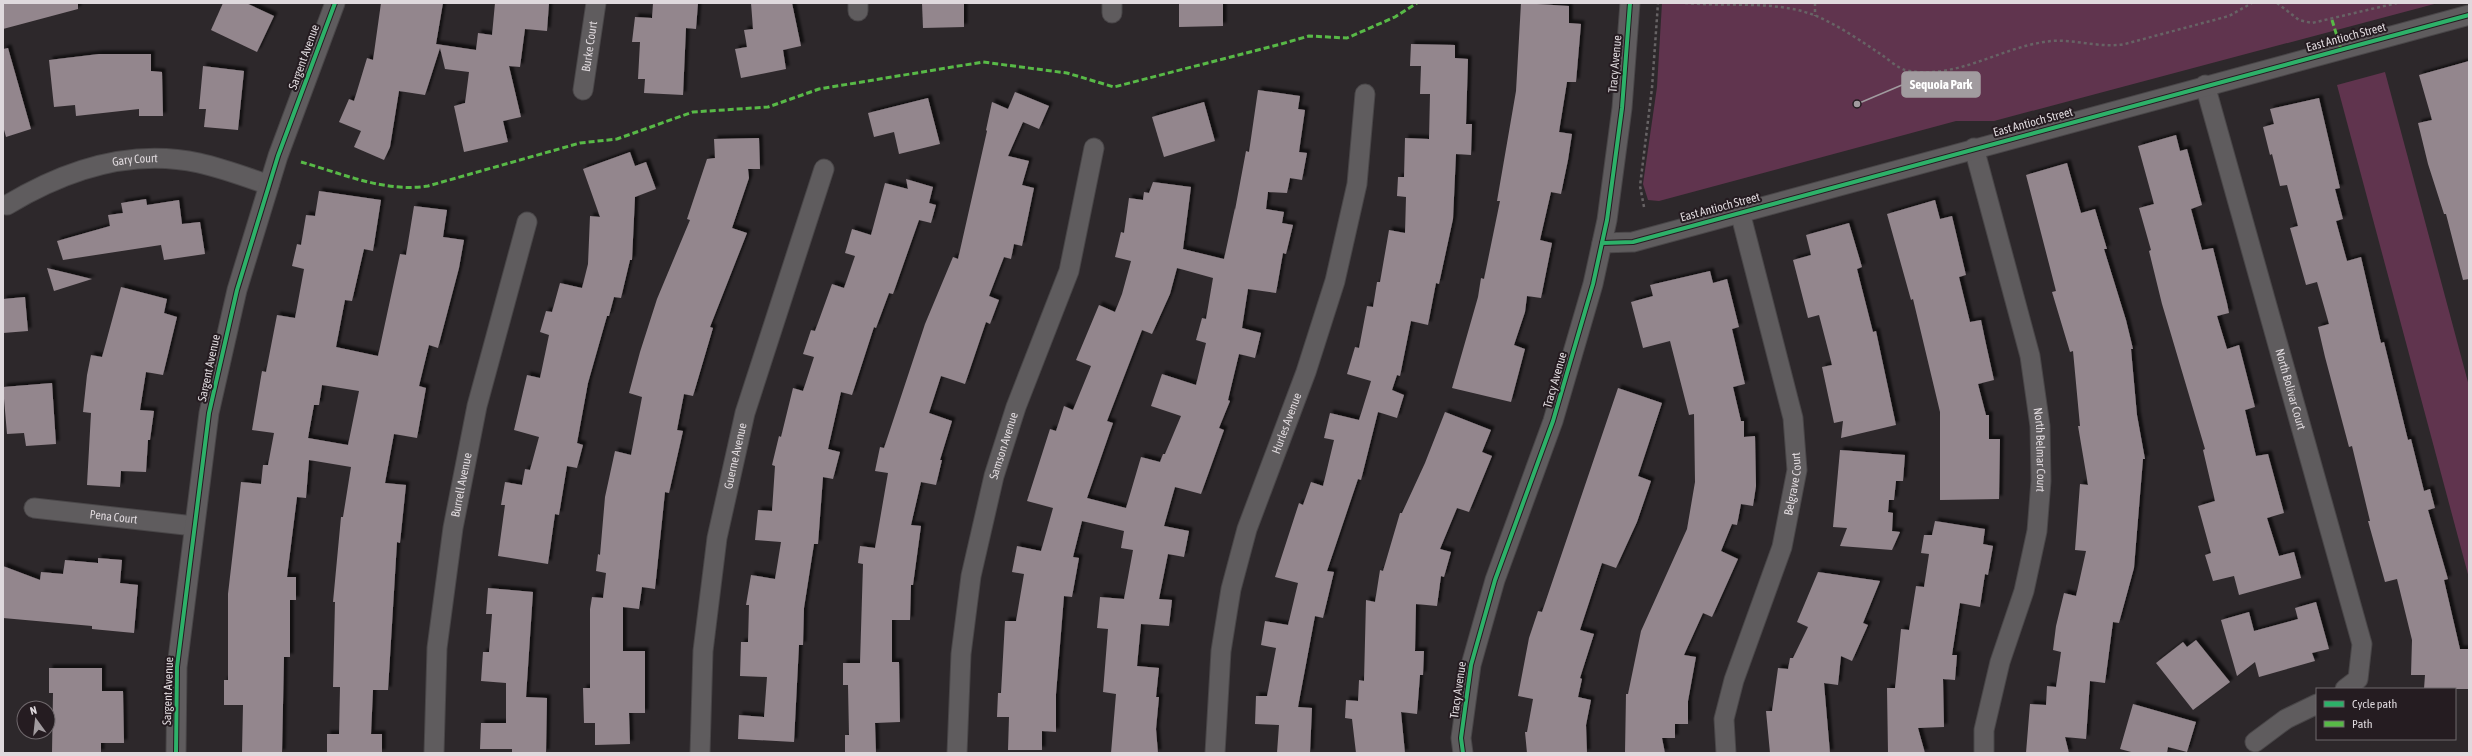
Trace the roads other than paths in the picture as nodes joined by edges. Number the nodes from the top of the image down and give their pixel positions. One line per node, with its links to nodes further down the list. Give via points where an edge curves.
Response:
1 (335, 3): 11 (street, Sargent Avenue)
2 (596, 3): 6 (street, Burke Court)
3 (1630, 3): 15 (street, Tracy Avenue, via 1622,108)
4 (2469, 15): 5 (street, East Antioch Street)
5 (2206, 85): 9 (street, East Antioch Street); 18 (street, North Bolivar Court, via 2362,644 2358,679)
6 (583, 90)
7 (1365, 94): 25 (street, Hurles Avenue, via 1358,184 1335,281 1306,372 1247,529 1231,589 1221,651)
8 (1094, 148): 24 (street, Samson Avenue, via 1069,271 1016,407 992,484 966,615 961,654)
9 (1974, 148): 13 (street, East Antioch Street); 28 (street, North Belmar Court, via 2030,356 2040,426 2041,482 2037,531 2024,591 2000,662 1984,730)
10 (824, 169): 23 (street, Guerne Avenue, via 745,413 717,538 703,651)
11 (269, 185): 12 (street, Gary Court, via 199,163 135,159 98,164 67,173); 17 (street, Sargent Avenue, via 231,313 209,413)
12 (7, 204)
13 (1740, 212): 15 (street, East Antioch Street, via 1633,242); 27 (street, Belgrave Court, via 1793,418 1797,470 1782,548 1734,680 1724,719)
14 (527, 222): 22 (street, Burrell Avenue, via 477,406 453,528 437,648)
15 (1602, 243): 26 (street, Tracy Avenue, via 1593,284 1553,421 1494,580 1473,658 1462,738)
16 (34, 508): 17 (street, Pena Court)
17 (194, 526): 21 (street, Sargent Avenue, via 177,667)
18 (2346, 688)
19 (2316, 704): 20 (street, via 2286,719)
20 (2255, 742)
21 (176, 753)
22 (434, 753)
23 (700, 753)
24 (957, 753)
25 (1215, 753)
26 (1463, 753)
27 (1726, 753)
28 (1984, 753)

